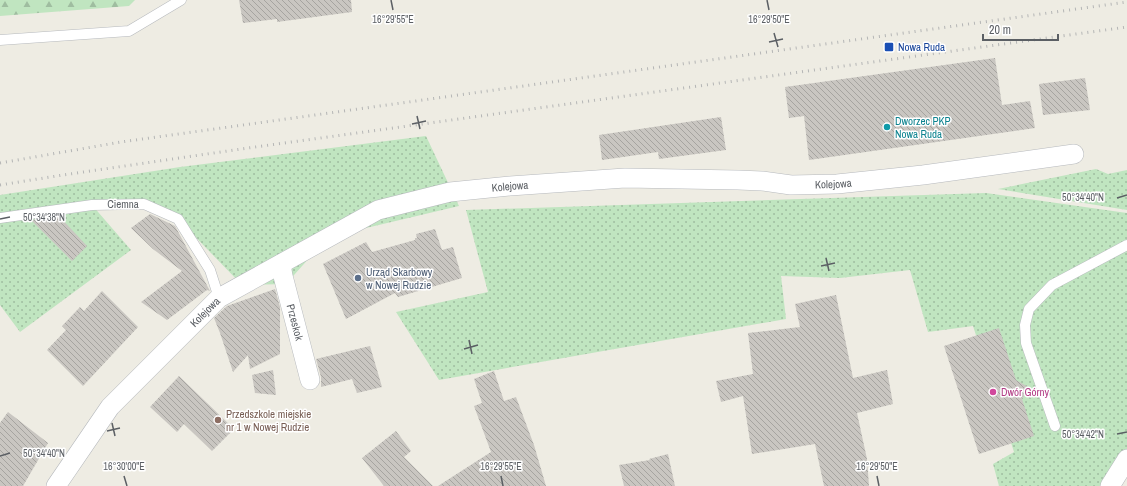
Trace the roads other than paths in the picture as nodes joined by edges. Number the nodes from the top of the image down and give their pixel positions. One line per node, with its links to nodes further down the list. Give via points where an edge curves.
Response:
1 (181, 0): 2 (lane, via 129,31)
2 (0, 40)
3 (1074, 154): 6 (street, Kolejowa, via 838,184 791,185 762,181 625,178 450,192 378,210)
4 (0, 218): 7 (lane, Ciemna, via 92,205 144,204 178,219 210,270)
5 (1127, 245): 9 (lane, via 1052,285 1029,309 1025,325 1026,343)
6 (282, 264): 7 (street, Kolejowa); 8 (street, Przeskok)
7 (219, 298): 11 (street, Kolejowa, via 110,407)
8 (310, 380)
9 (1055, 426)
10 (1127, 459): 12 (street)
11 (56, 486)
12 (1110, 486)

